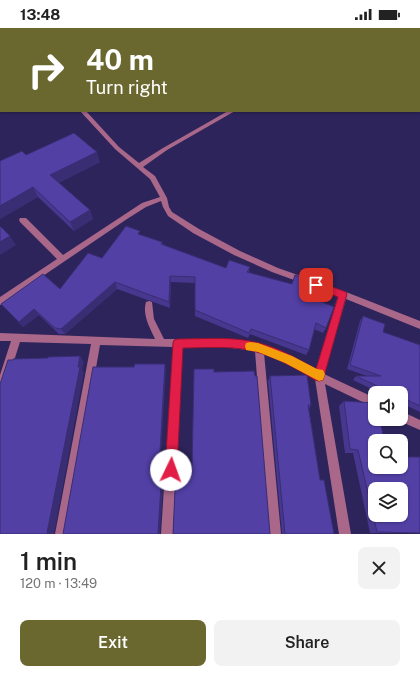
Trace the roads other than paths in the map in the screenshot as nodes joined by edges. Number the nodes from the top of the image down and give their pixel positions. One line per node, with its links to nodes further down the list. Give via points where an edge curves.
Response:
1 (84, 112): 3 (street, via 117,148)
2 (230, 112): 3 (street)
3 (140, 166): 4 (street, via 153,178)
4 (164, 198): 6 (street, via 144,206); 7 (street, via 170,214 196,231 275,270)
5 (23, 220): 6 (street)
6 (62, 259): 8 (street)
7 (343, 294): 10 (street); 17 (street)
8 (0, 301)
9 (149, 305): 14 (street, via 150,319)
10 (420, 325)
11 (0, 337): 12 (street)
12 (17, 338): 13 (street); 18 (street)
13 (96, 340): 14 (street); 22 (street)
14 (160, 343): 15 (street)
15 (178, 343): 16 (street, via 224,343); 23 (street)
16 (258, 347): 17 (street, via 289,359); 24 (street)
17 (319, 376): 19 (street); 25 (street)
18 (0, 389)
19 (368, 400)
20 (408, 419): 21 (street)
21 (420, 425)
22 (61, 534)
23 (168, 534)
24 (275, 534)
25 (345, 534)

